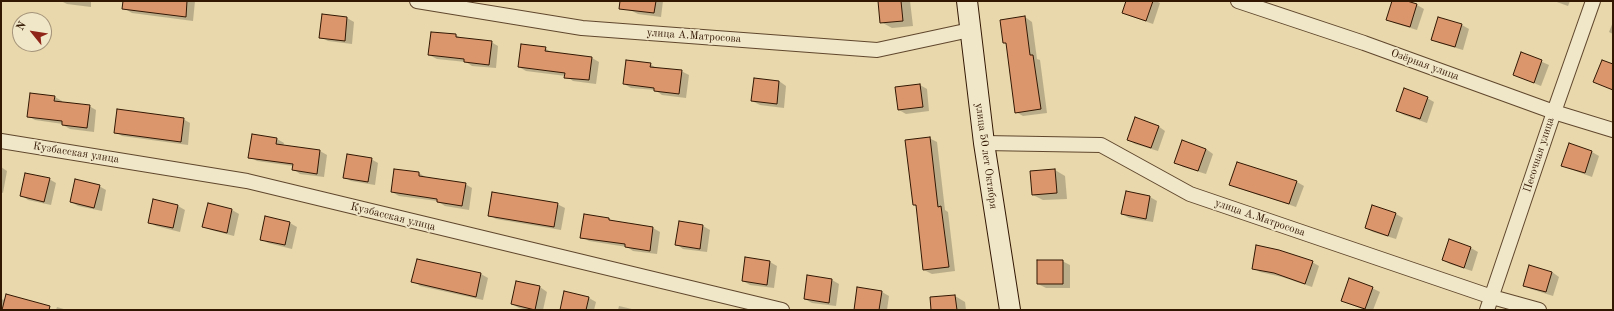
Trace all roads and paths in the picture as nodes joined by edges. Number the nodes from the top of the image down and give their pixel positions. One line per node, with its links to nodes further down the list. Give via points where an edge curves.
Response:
1 (417, 1): 5 (street, улица А.Матросова, via 582,28 877,50)
2 (967, 1): 5 (main road, улица 50 лет Октября)
3 (1238, 1): 6 (street, Озёрная улица, via 1364,43)
4 (1593, 1): 6 (street, Песочная улица)
5 (970, 30): 9 (main road, улица 50 лет Октября)
6 (1554, 112): 7 (street, Озёрная улица); 10 (street, Песочная улица)
7 (1613, 130)
8 (1, 141): 11 (street, Кузбасская улица, via 247,182)
9 (984, 143): 10 (street, улица А.Матросова, via 1101,145 1190,194); 12 (main road, улица 50 лет Октября)
10 (1490, 303): 13 (street, улица А.Матросова)
11 (782, 310)
12 (1010, 310)
13 (1538, 310)

